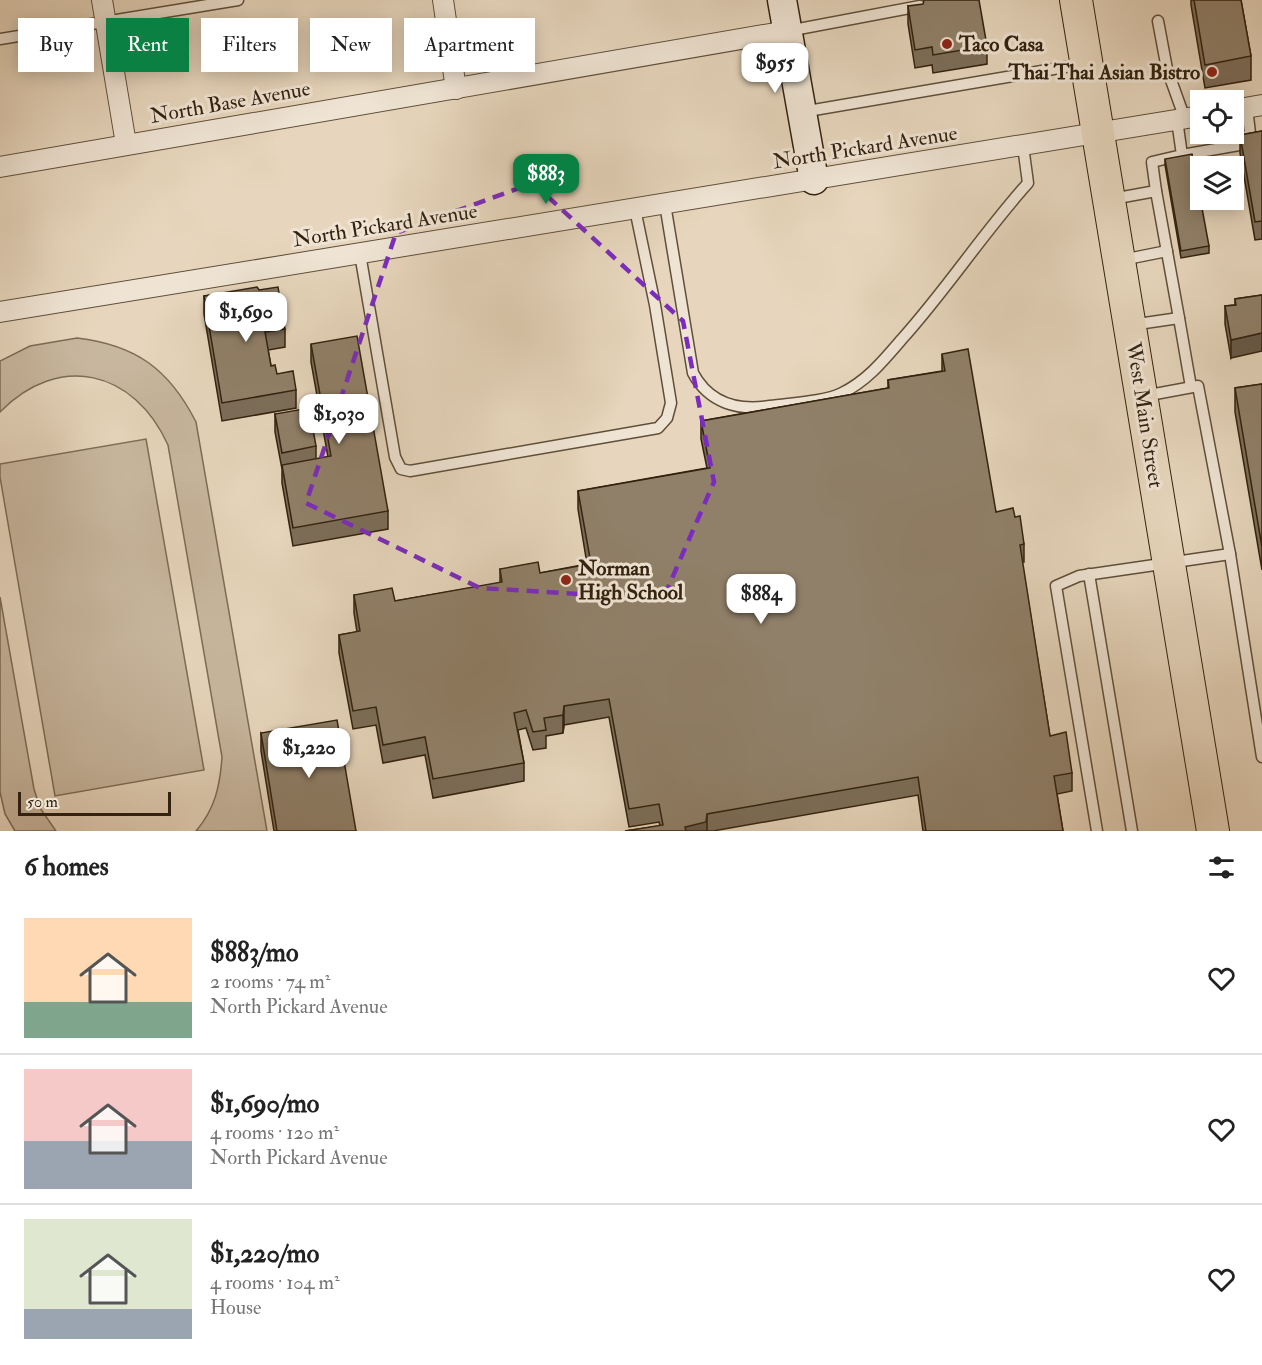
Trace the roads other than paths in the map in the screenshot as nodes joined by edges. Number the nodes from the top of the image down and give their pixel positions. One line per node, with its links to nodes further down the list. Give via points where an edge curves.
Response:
1 (102, 0): 9 (street)
2 (238, 0): 7 (lane)
3 (443, 0): 14 (street)
4 (782, 0): 10 (street)
5 (1076, 0): 12 (main road, West Main Street)
6 (928, 4): 10 (lane)
7 (130, 18)
8 (1158, 21): 17 (lane, via 1167,69)
9 (106, 22): 11 (lane)
10 (788, 31): 14 (street, North Base Avenue); 16 (street)
11 (0, 39)
12 (1087, 63): 16 (lane); 18 (main road, West Main Street)
13 (114, 72): 19 (street)
14 (456, 89): 19 (street, North Base Avenue)
15 (1247, 108): 21 (lane, via 1250,133 1239,145)
16 (802, 112): 23 (street)
17 (1187, 118): 18 (street, North Pickard Avenue); 21 (lane)
18 (1098, 133): 20 (street, North Pickard Avenue); 25 (main road, West Main Street)
19 (126, 144): 22 (street, North Base Avenue)
20 (1023, 146): 23 (street, North Pickard Avenue); 26 (lane, via 1028,183 910,330 873,371 839,395 761,407 740,406 712,398 699,386 693,373)
21 (1182, 155): 24 (lane, via 1152,162)
22 (0, 167)
23 (814, 180): 26 (street, North Pickard Avenue)
24 (1156, 191): 25 (lane); 28 (lane)
25 (1109, 200): 30 (main road, West Main Street)
26 (665, 204): 27 (street, North Pickard Avenue)
27 (635, 209): 29 (street, North Pickard Avenue); 29 (lane, via 671,404 667,418 658,428 410,471 401,469 395,457)
28 (1167, 251): 30 (lane); 32 (lane)
29 (360, 254): 31 (street, North Pickard Avenue)
30 (1119, 261): 33 (main road, West Main Street)
31 (0, 312)
32 (1179, 318): 33 (lane); 34 (lane)
33 (1130, 325): 35 (main road, West Main Street)
34 (1191, 387): 35 (lane); 36 (lane, via 1198,386)
35 (1142, 396): 37 (main road, West Main Street)
36 (1230, 554): 37 (lane); 39 (lane)
37 (1169, 562): 38 (lane); 43 (main road, West Main Street)
38 (1089, 574): 41 (lane, via 1056,586); 42 (lane)
39 (1260, 737): 40 (lane)
40 (1262, 757)
41 (1097, 831)
42 (1132, 831)
43 (1213, 831)

